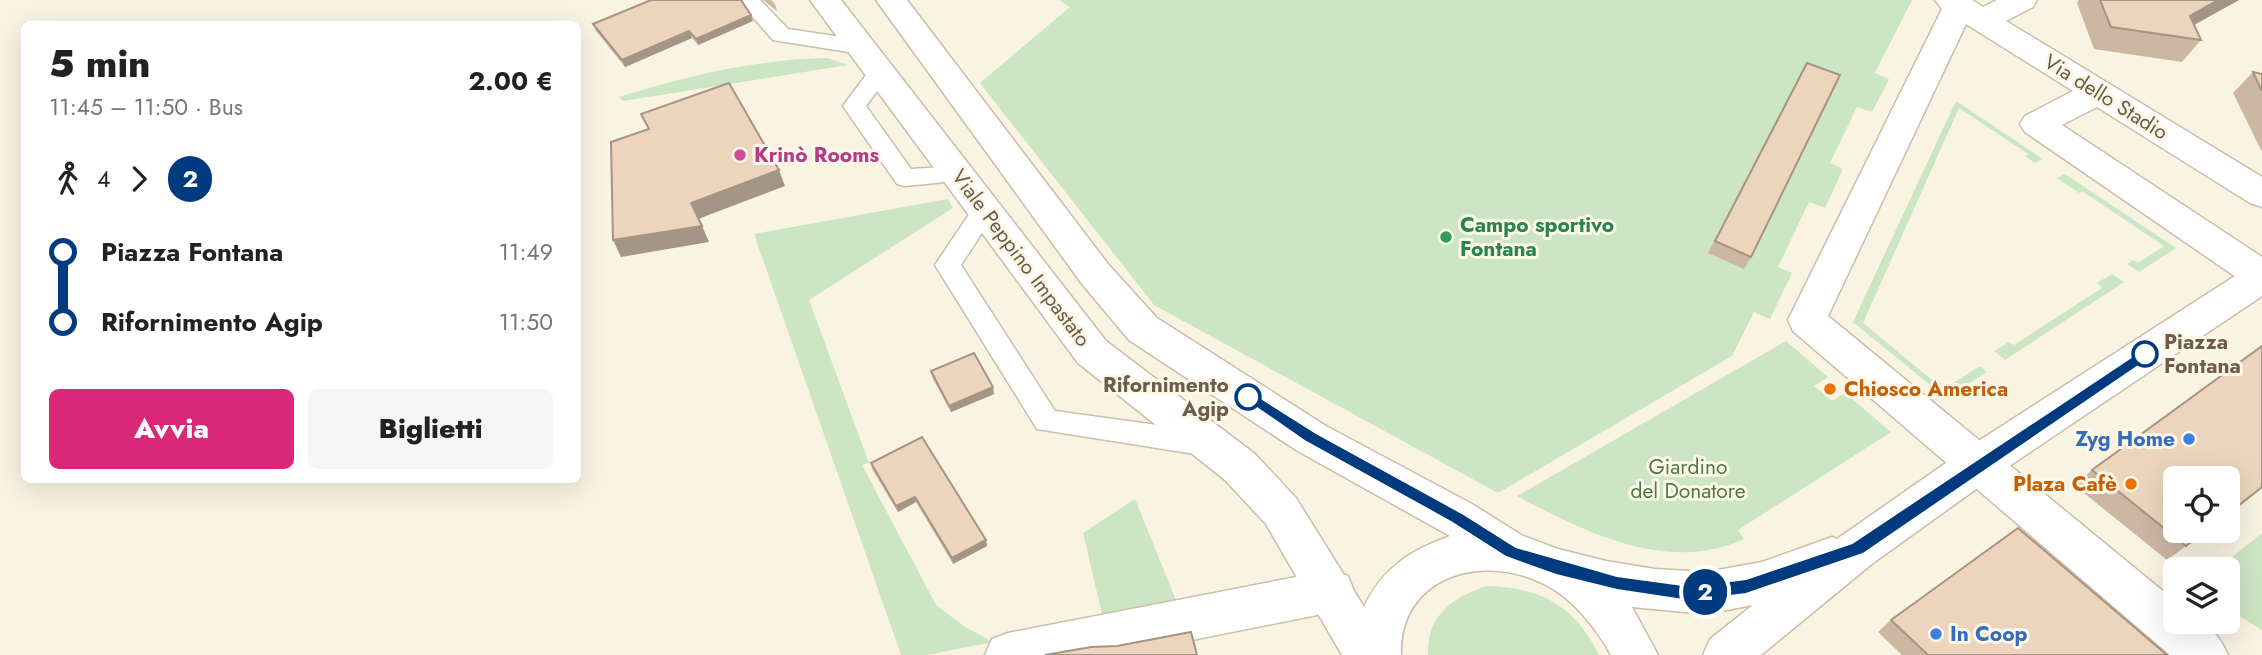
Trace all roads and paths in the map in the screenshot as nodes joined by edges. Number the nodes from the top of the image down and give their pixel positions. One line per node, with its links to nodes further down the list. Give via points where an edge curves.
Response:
1 (748, 0): 6 (lane, via 781,35)
2 (825, 0): 6 (main road, Viale Peppino Impastato)
3 (891, 0): 14 (main road, via 1095,274 1143,329 1311,438 1457,517)
4 (2022, 0): 5 (main road)
5 (1964, 9): 7 (main road, Via dello Stadio); 12 (main road, via 1807,320)
6 (871, 59): 9 (main road, Viale Peppino Impastato)
7 (2098, 92): 8 (main road, Via dello Stadio); 10 (main road, via 2037,124)
8 (2262, 194)
9 (985, 210): 11 (main road, Viale Peppino Impastato, via 1092,352); 11 (lane, via 948,265 1047,421)
10 (2262, 276): 12 (main road)
11 (1212, 445): 16 (main road, Viale Peppino Impastato, via 1281,511)
12 (1978, 464): 13 (main road); 22 (main road)
13 (1857, 549): 15 (main road, via 1746,586 1690,594); 21 (main road)
14 (1511, 552): 15 (main road); 19 (main road, via 1466,551 1426,564 1396,591 1379,629)
15 (1556, 568): 20 (main road, via 1588,590 1615,619)
16 (1332, 591): 17 (main road); 18 (main road, Viale Peppino Impastato)
17 (1008, 655)
18 (1368, 655)
19 (1378, 655)
20 (1634, 655)
21 (1726, 655)
22 (2205, 655)

